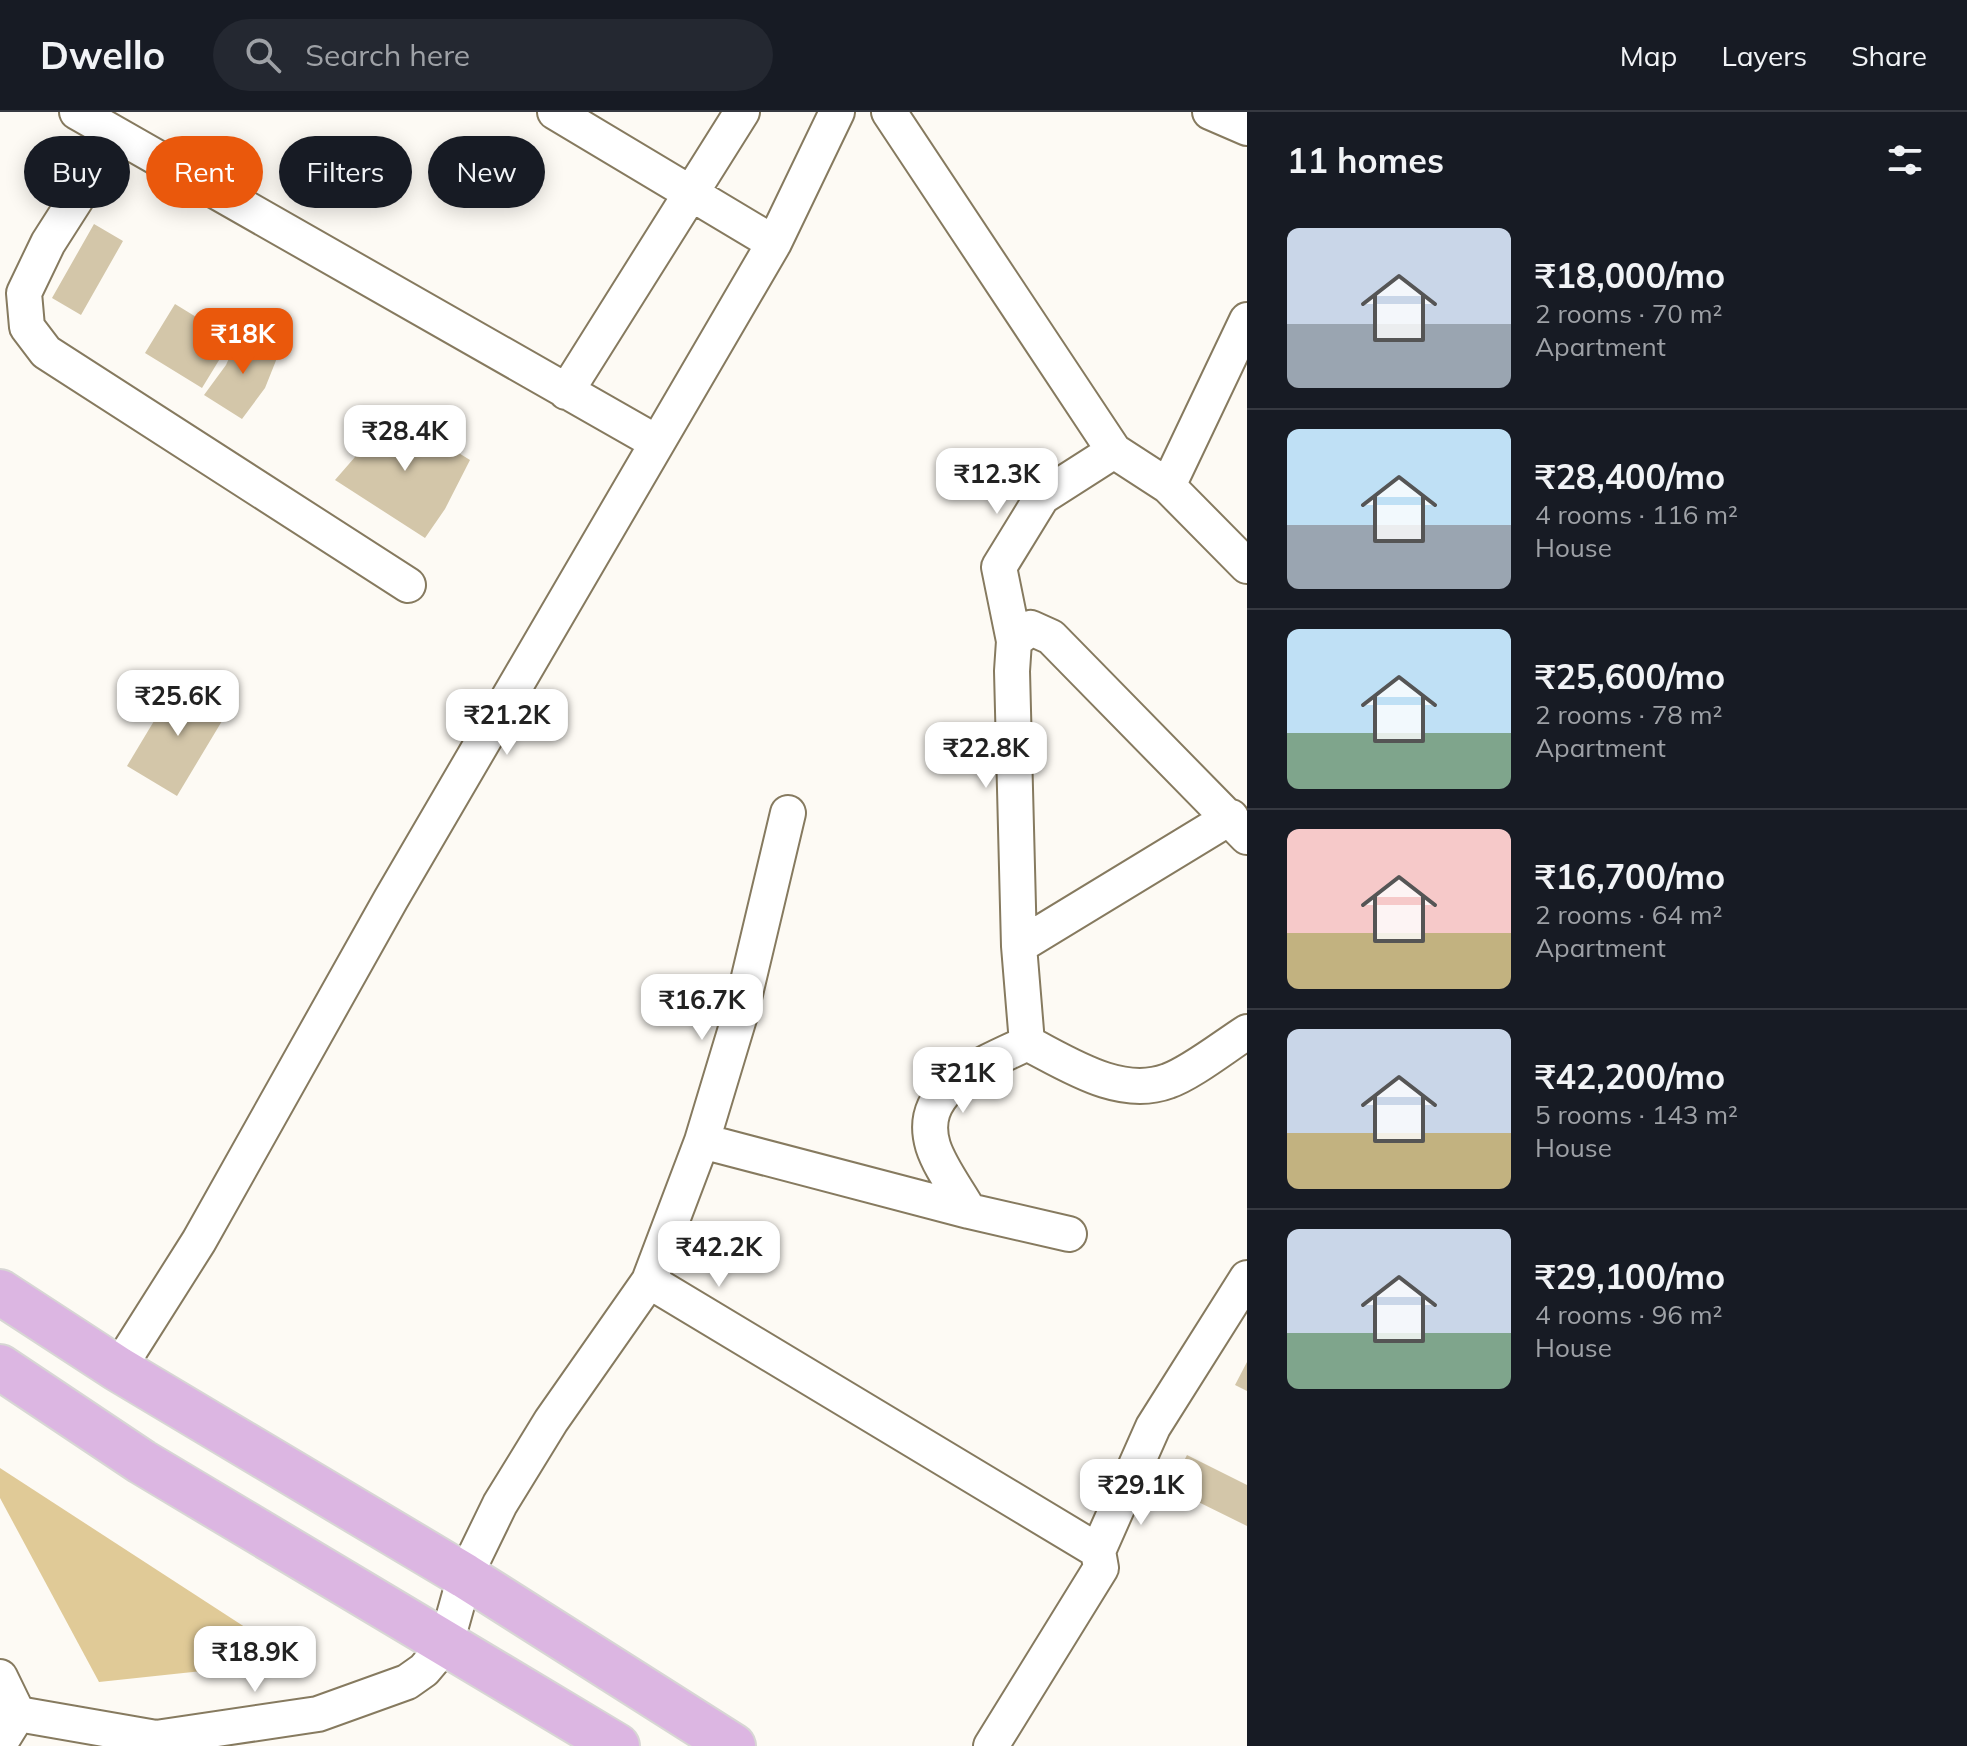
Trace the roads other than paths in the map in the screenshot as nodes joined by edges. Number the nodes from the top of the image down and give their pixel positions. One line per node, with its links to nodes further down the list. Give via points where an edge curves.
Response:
1 (77, 112): 8 (street)
2 (555, 112): 9 (street)
3 (742, 112): 9 (street)
4 (837, 112): 10 (street)
5 (889, 112): 14 (street)
6 (1210, 112): 7 (street)
7 (1247, 128)
8 (117, 135): 12 (street); 17 (street, via 48,243 24,293 27,327 46,352)
9 (689, 194): 10 (street); 12 (street)
10 (774, 243): 13 (street)
11 (1247, 320): 15 (street)
12 (566, 392): 13 (street)
13 (656, 442): 31 (street, via 199,1241)
14 (1114, 451): 15 (street); 18 (street, via 1042,497 999,567)
15 (1168, 486): 16 (street)
16 (1247, 566)
17 (408, 585)
18 (1014, 641): 20 (street, via 1031,628 1051,637); 21 (street)
19 (788, 813): 24 (street, via 740,1015)
20 (1239, 827): 21 (street)
21 (1019, 946): 23 (street)
22 (1247, 1032): 23 (street, via 1167,1082 1136,1086 1094,1077)
23 (1027, 1043): 25 (street, via 960,1078 935,1105 934,1147)
24 (702, 1141): 25 (street); 28 (street)
25 (969, 1211): 26 (street)
26 (1069, 1234)
27 (1247, 1278): 32 (street, via 1153,1427)
28 (649, 1281): 32 (street); 33 (street, via 522,1468)
29 (0, 1292): 31 (highway)
30 (0, 1367): 34 (highway, via 142,1462)
31 (118, 1369): 33 (highway)
32 (1098, 1551): 40 (street, via 1101,1568)
33 (465, 1576): 34 (street); 39 (highway)
34 (446, 1644): 36 (street, via 407,1682 318,1714 156,1738); 38 (highway)
35 (0, 1677): 36 (street)
36 (18, 1714): 37 (street)
37 (0, 1743)
38 (617, 1746)
39 (733, 1746)
40 (991, 1746)

